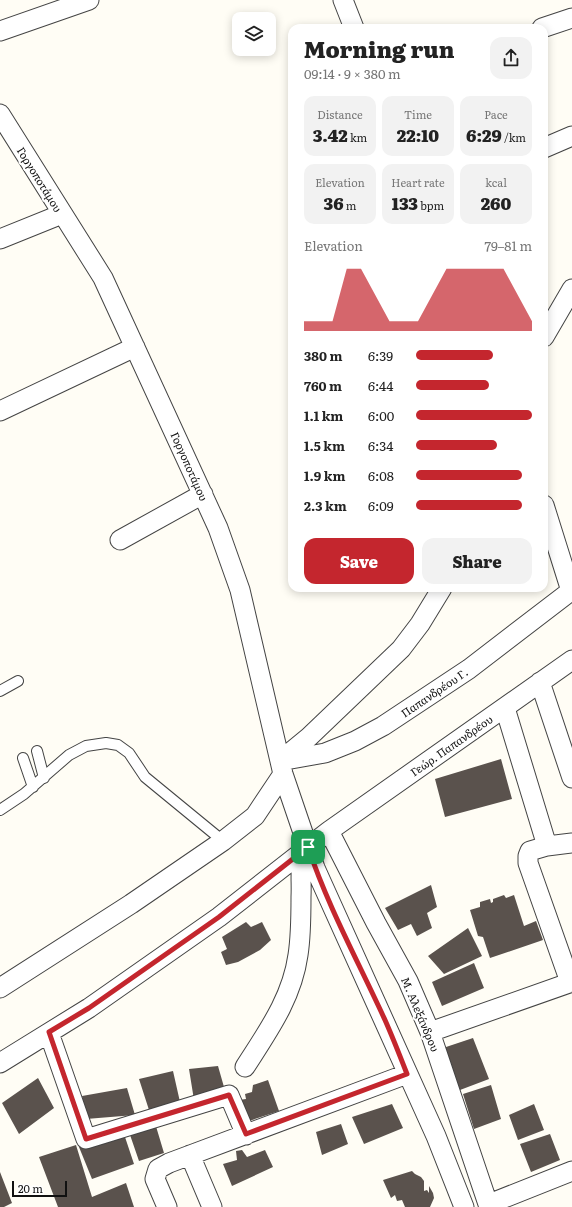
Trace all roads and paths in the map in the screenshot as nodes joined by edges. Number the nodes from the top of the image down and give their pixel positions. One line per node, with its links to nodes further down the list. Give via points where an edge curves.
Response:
1 (90, 0): 6 (street)
2 (343, 0): 4 (street)
3 (572, 18): 5 (street)
4 (352, 24)
5 (548, 26)
6 (0, 31)
7 (0, 114): 10 (street, Γοργοποτάμου)
8 (572, 136): 9 (street)
9 (548, 146)
10 (62, 214): 11 (street); 14 (street, Γοργοποτάμου, via 103,278)
11 (0, 239)
12 (572, 289): 13 (street)
13 (548, 330)
14 (135, 347): 15 (street); 16 (street, Γοργοποτάμου)
15 (0, 411)
16 (203, 494): 18 (street); 28 (street, Γοργοποτάμου, via 240,590)
17 (548, 518): 19 (street)
18 (120, 540)
19 (571, 590): 28 (street, Παπανδρέου Γ., via 470,669 383,726 355,741)
20 (440, 592): 28 (street, via 401,649)
21 (572, 660): 23 (street, Γεώρ. Παπανδρέου)
22 (18, 681): 24 (lane)
23 (540, 682): 25 (street, Γεώρ. Παπανδρέου); 30 (street)
24 (0, 690)
25 (505, 708): 33 (street, Γεώρ. Παπανδρέου); 36 (street)
26 (37, 751): 29 (lane)
27 (23, 758): 31 (lane)
28 (281, 767): 34 (street, via 255,816); 37 (street, Γοργοποτάμου)
29 (44, 778): 31 (lane); 34 (lane, via 69,755 86,746 106,743 118,745 129,753 145,777)
30 (572, 778)
31 (33, 787): 32 (lane)
32 (0, 810)
33 (329, 831): 37 (street, Γεώρ. Παπανδρέου); 41 (street, Μ. Αλεξάνδρου, via 408,980)
34 (223, 841): 39 (street)
35 (572, 843): 36 (street)
36 (547, 846): 38 (street, via 530,851 528,863)
37 (308, 847): 40 (street, Γεώρ. Παπανδρέου, via 219,917 89,1008); 43 (street, via 300,871 300,931 294,974 279,1013); 44 (street, via 338,922 385,1020)
38 (571, 982): 41 (street)
39 (0, 988)
40 (49, 1032): 42 (street, Γεώρ. Παπανδρέου); 45 (street, via 86,1139 229,1095)
41 (430, 1032): 48 (street, Μ. Αλεξάνδρου)
42 (0, 1063)
43 (245, 1067)
44 (407, 1074): 45 (street); 51 (street, via 436,1136)
45 (246, 1134): 46 (street)
46 (190, 1155): 49 (street, via 158,1169 155,1179); 50 (street)
47 (572, 1171): 48 (street)
48 (489, 1206)
49 (167, 1207)
50 (212, 1207)
51 (464, 1207)

